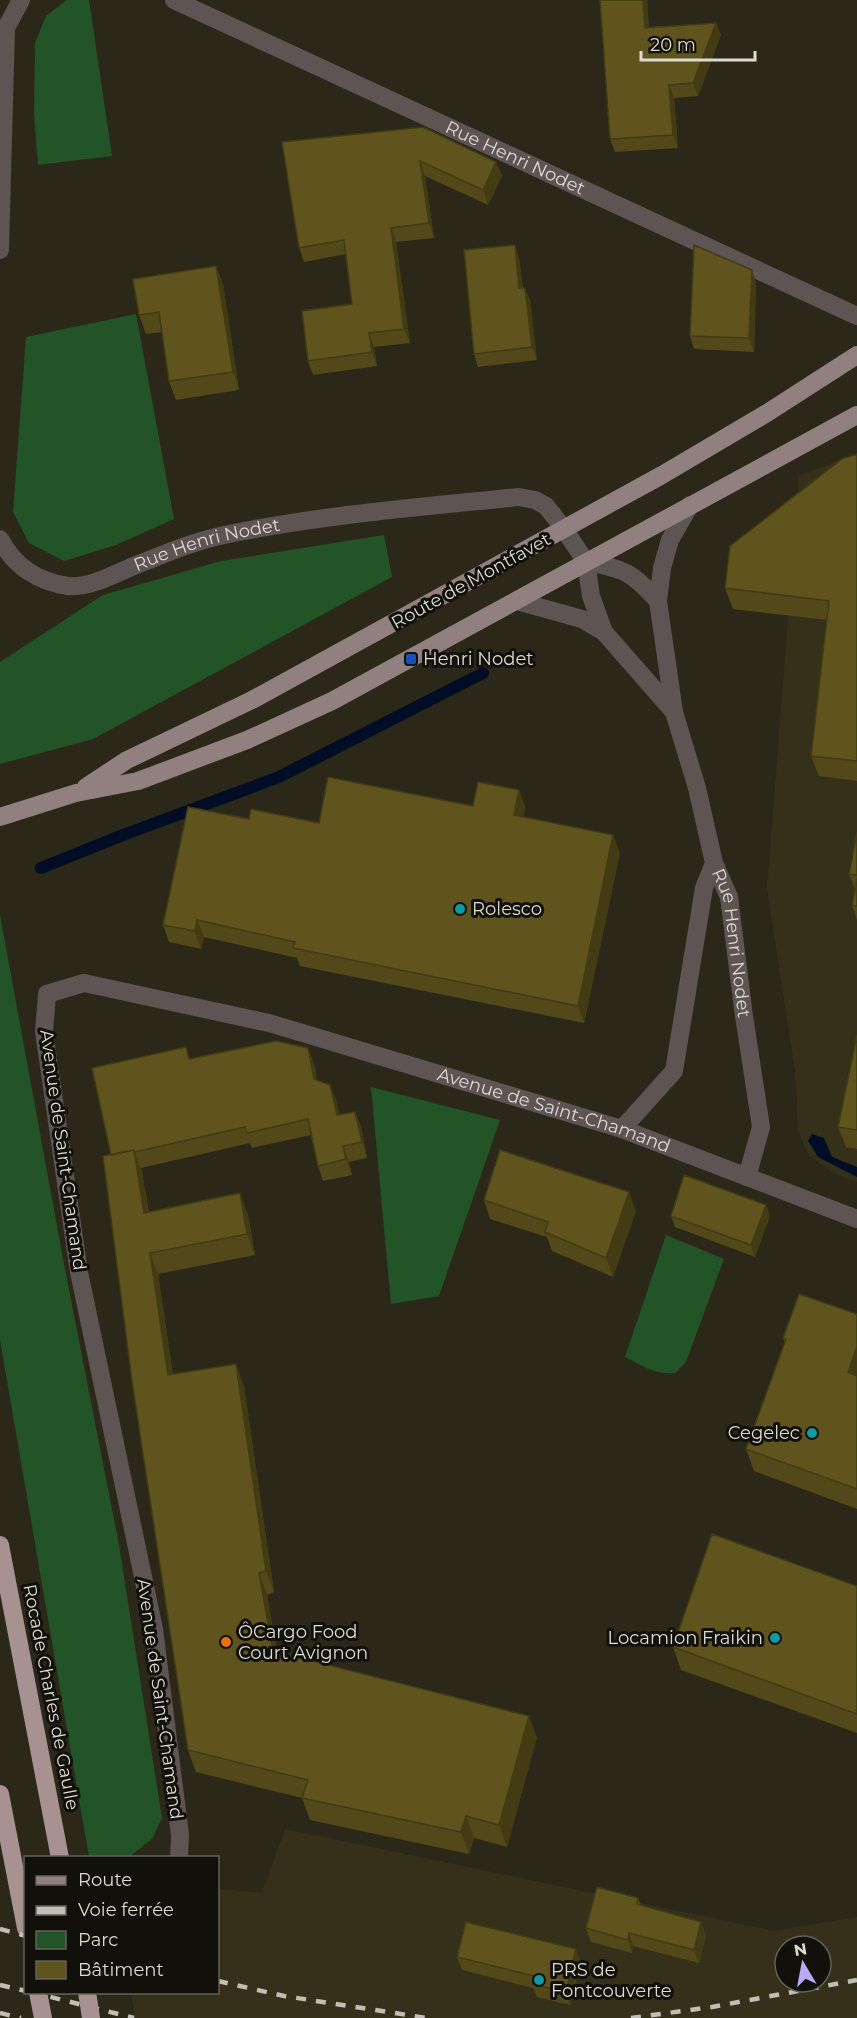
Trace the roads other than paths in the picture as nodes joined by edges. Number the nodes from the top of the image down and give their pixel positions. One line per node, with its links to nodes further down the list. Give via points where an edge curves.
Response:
1 (21, 0): 3 (street, via 6,28)
2 (174, 0): 4 (street, Rue Henri Nodet)
3 (0, 250)
4 (857, 316)
5 (857, 355): 8 (main road, Route de Montfavet, via 767,413)
6 (857, 415): 7 (main road, Route de Montfavet)
7 (690, 505): 10 (main road, Route de Montfavet); 12 (street, Rue Henri Nodet, via 670,540)
8 (564, 530): 9 (street, Rue Henri Nodet, via 546,506 519,496 287,523 222,536 98,581 70,586 39,579 19,566); 10 (street, Rue Henri Nodet); 15 (main road, Route de Montfavet, via 252,700 127,760)
9 (0, 539)
10 (586, 562): 11 (main road, Route de Montfavet); 12 (street, via 617,567 640,580); 13 (street, Rue Henri Nodet, via 591,596)
11 (517, 601): 13 (street, Rue Henri Nodet, via 582,619); 15 (main road, Route de Montfavet, via 332,701 247,740 138,781)
12 (658, 601): 14 (street, Rue Henri Nodet)
13 (604, 632): 14 (street, Rue Henri Nodet)
14 (674, 712): 17 (street, Rue Henri Nodet)
15 (76, 793): 16 (main road, Route de Montfavet)
16 (0, 817)
17 (714, 863): 18 (street, via 704,888 674,1071); 19 (street, Rue Henri Nodet, via 729,897 761,1127)
18 (622, 1129): 19 (street, Avenue de Saint-Chamand); 24 (street, Avenue de Saint-Chamand, via 269,1023 84,983 47,994 44,1032 78,1272 154,1629 180,1835)
19 (747, 1178): 20 (street, Avenue de Saint-Chamand)
20 (857, 1220)
21 (0, 1545): 23 (highway, Rocade Charles de Gaulle)
22 (0, 1794): 25 (highway)
23 (60, 1856)
24 (178, 1856)
25 (24, 1918)
26 (38, 1994): 28 (highway, bridge)
27 (87, 1994): 29 (highway, bridge)
28 (43, 2018)
29 (92, 2018)

